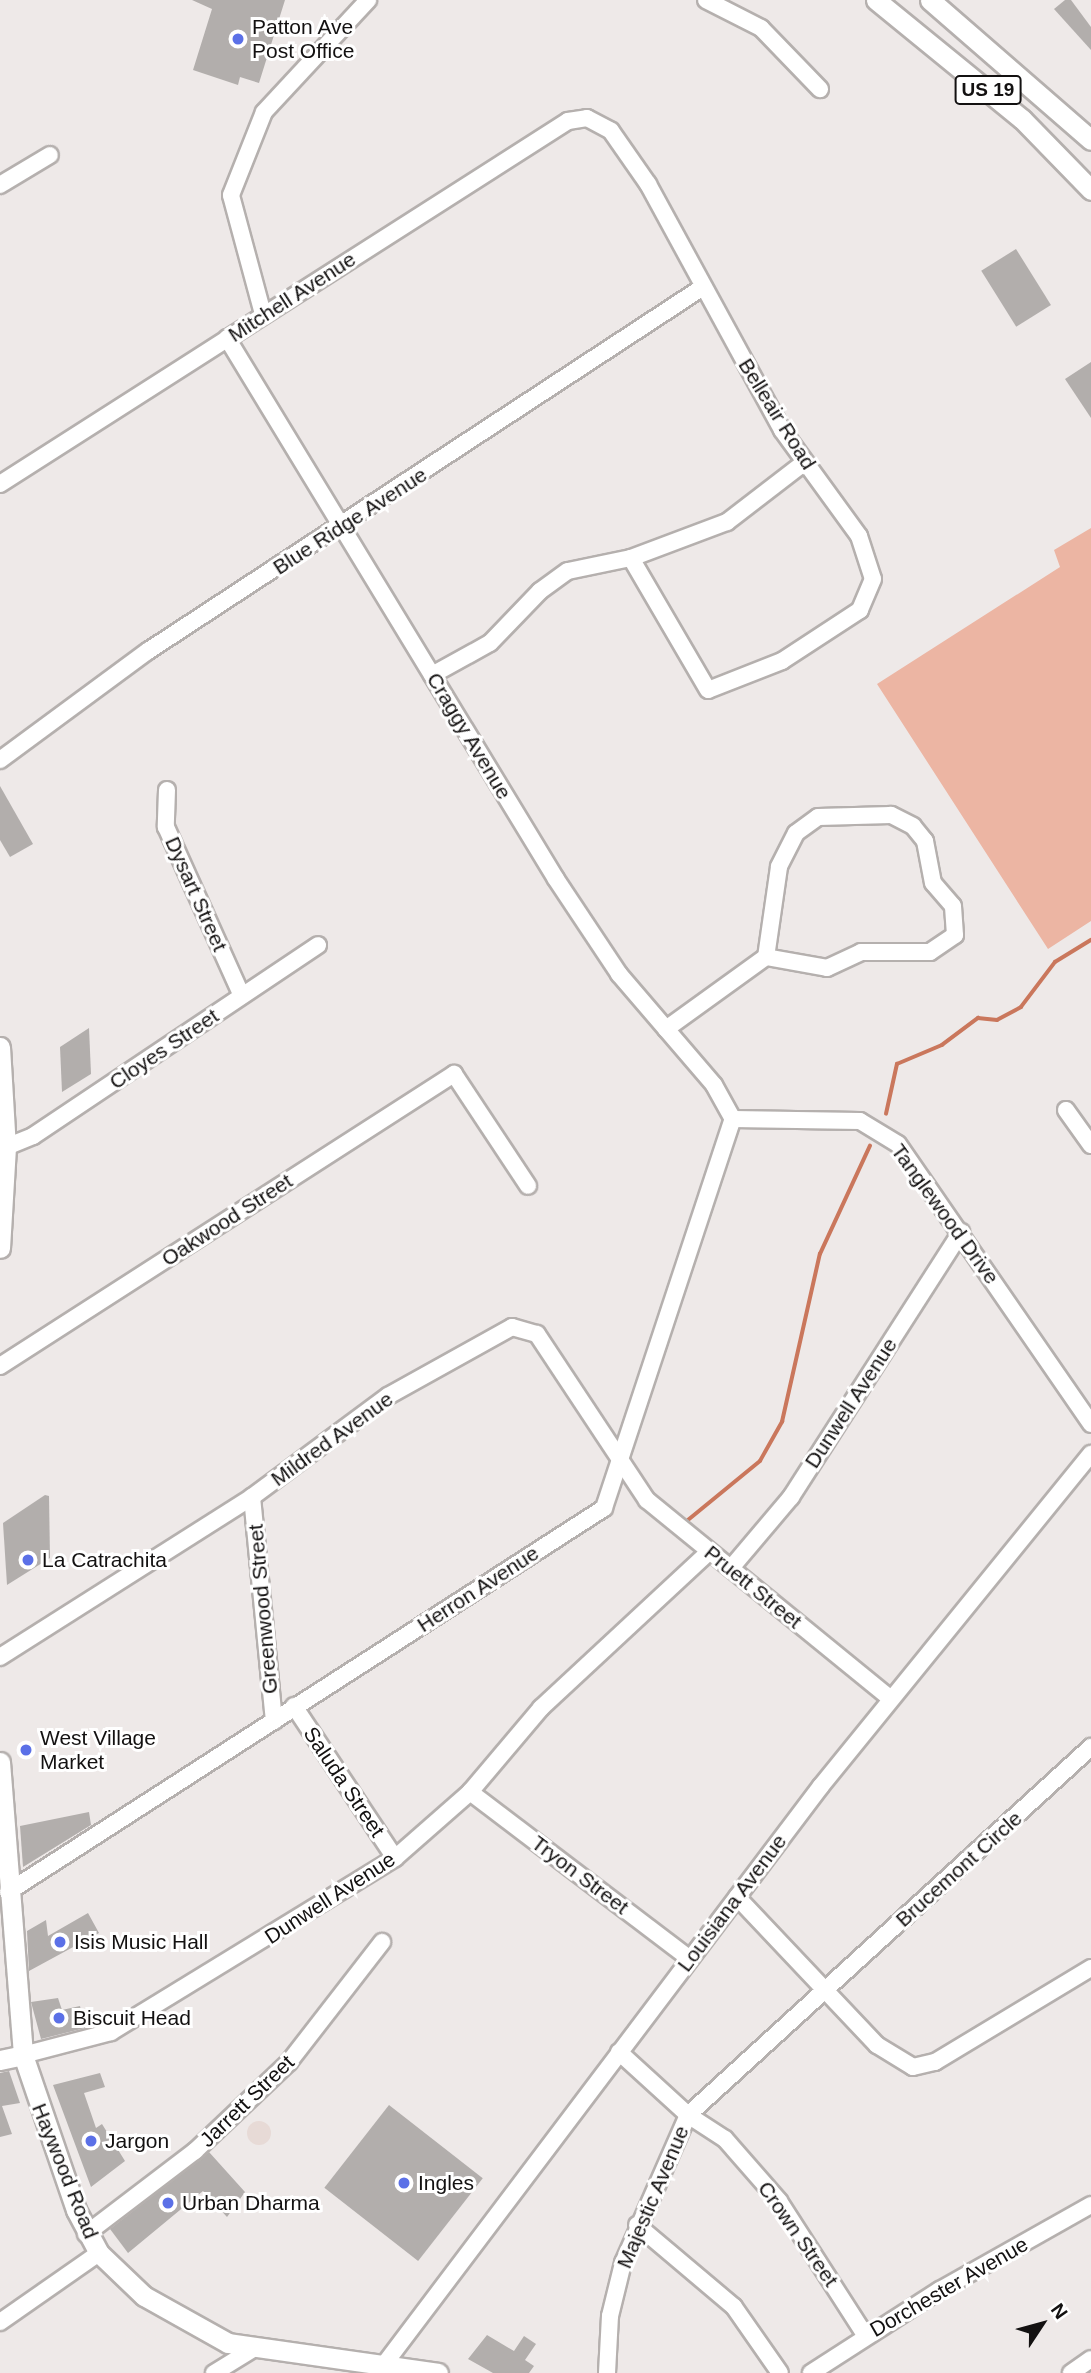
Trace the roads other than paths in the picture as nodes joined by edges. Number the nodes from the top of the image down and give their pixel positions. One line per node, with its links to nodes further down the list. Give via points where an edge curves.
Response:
1 (368, 0): 12 (street, via 264,112 231,195)
2 (706, 0): 5 (street, via 761,28)
3 (876, 0): 10 (main road, US 19, via 1022,119)
4 (930, 0): 7 (main road, US 19)
5 (820, 89)
6 (587, 118): 11 (street, Belleair Road, via 611,131 648,184); 12 (street, Mitchell Avenue, via 568,121)
7 (1091, 140)
8 (51, 155): 9 (street)
9 (0, 186)
10 (1091, 191)
11 (703, 287): 14 (street, Belleair Road); 16 (street, Blue Ridge Avenue)
12 (263, 314): 13 (street, Mitchell Avenue)
13 (227, 338): 15 (street, Mitchell Avenue); 16 (street, Craggy Avenue)
14 (805, 462): 17 (street, via 727,522); 17 (street, Belleair Road, via 859,536 873,579 860,610 782,662 708,690)
15 (0, 484)
16 (343, 526): 18 (street, Craggy Avenue); 19 (street, Blue Ridge Avenue, via 148,651)
17 (631, 558): 18 (street, via 568,571 540,591 490,643)
18 (432, 675): 24 (street, Craggy Avenue, via 619,974)
19 (0, 760)
20 (167, 789): 23 (street, Dysart Street, via 166,827)
21 (318, 945): 23 (street, Cloyes Street)
22 (766, 957): 22 (street, via 827,968 861,952 930,952 954,935 953,906 933,883 925,841 913,826 891,815 818,817 796,833 779,867); 24 (street)
23 (242, 996): 29 (street, Cloyes Street, via 33,1136)
24 (666, 1029): 27 (street, Craggy Avenue, via 714,1085)
25 (0, 1047): 29 (main road)
26 (1066, 1110): 28 (street)
27 (733, 1119): 31 (street, Tanglewood Drive, via 860,1121 898,1144); 36 (street, Herron Avenue)
28 (1091, 1145)
29 (6, 1147): 32 (main road)
30 (528, 1186): 33 (street, Oakwood Street, via 454,1074)
31 (961, 1231): 34 (street, Tanglewood Drive); 39 (street, Dunwell Avenue, via 791,1497)
32 (0, 1248)
33 (0, 1366)
34 (1091, 1424)
35 (1091, 1454): 41 (street, Louisiana Avenue)
36 (621, 1469): 37 (street, Mildred Avenue, via 537,1334 512,1327 388,1396); 38 (street, Pruett Street, via 647,1500); 42 (street, Herron Avenue, via 604,1508)
37 (252, 1497): 40 (street, Mildred Avenue); 43 (street, Greenwood Street)
38 (709, 1552): 39 (street, Pruett Street); 46 (street, Dunwell Avenue, via 541,1708)
39 (731, 1568): 41 (street, Pruett Street)
40 (0, 1657)
41 (890, 1698): 49 (street, Louisiana Avenue)
42 (294, 1706): 43 (street, Herron Avenue); 47 (street, Saluda Street)
43 (274, 1721): 48 (street, Herron Avenue)
44 (1091, 1747): 53 (street, Brucemont Circle)
45 (0, 1762): 48 (main road, Haywood Road)
46 (470, 1792): 47 (street, Dunwell Avenue); 51 (street, Tryon Street)
47 (395, 1858): 55 (street, Dunwell Avenue, via 111,2032)
48 (8, 1892): 55 (main road, Haywood Road)
49 (737, 1897): 51 (street, Louisiana Avenue); 53 (street)
50 (382, 1942): 61 (street, Jarrett Street, via 289,2062 195,2151)
51 (689, 1958): 54 (street, Louisiana Avenue)
52 (1091, 1968): 53 (street, via 935,2062 913,2067 877,2045)
53 (826, 1990): 57 (street, Brucemont Circle)
54 (619, 2052): 57 (street, Majestic Avenue); 67 (street, Louisiana Avenue)
55 (23, 2055): 56 (main road); 61 (main road, Haywood Road)
56 (0, 2060)
57 (688, 2115): 60 (street, Majestic Avenue); 64 (street, Crown Street, via 725,2140 779,2201)
58 (1091, 2205): 59 (street, Dorchester Avenue)
59 (1083, 2213): 64 (street, Dorchester Avenue)
60 (638, 2225): 70 (street, Majestic Avenue, via 612,2306); 71 (street, via 734,2307)
61 (86, 2234): 62 (main road, Haywood Road)
62 (99, 2253): 63 (street); 65 (main road, Haywood Road, via 144,2296 218,2338)
63 (0, 2322)
64 (865, 2335): 72 (street, Dorchester Avenue)
65 (253, 2349): 67 (main road, Haywood Road); 68 (street)
66 (1091, 2359): 73 (street)
67 (386, 2362): 69 (main road, Haywood Road)
68 (214, 2373)
69 (438, 2373)
70 (607, 2373)
71 (780, 2373)
72 (811, 2373)
73 (1071, 2373)

